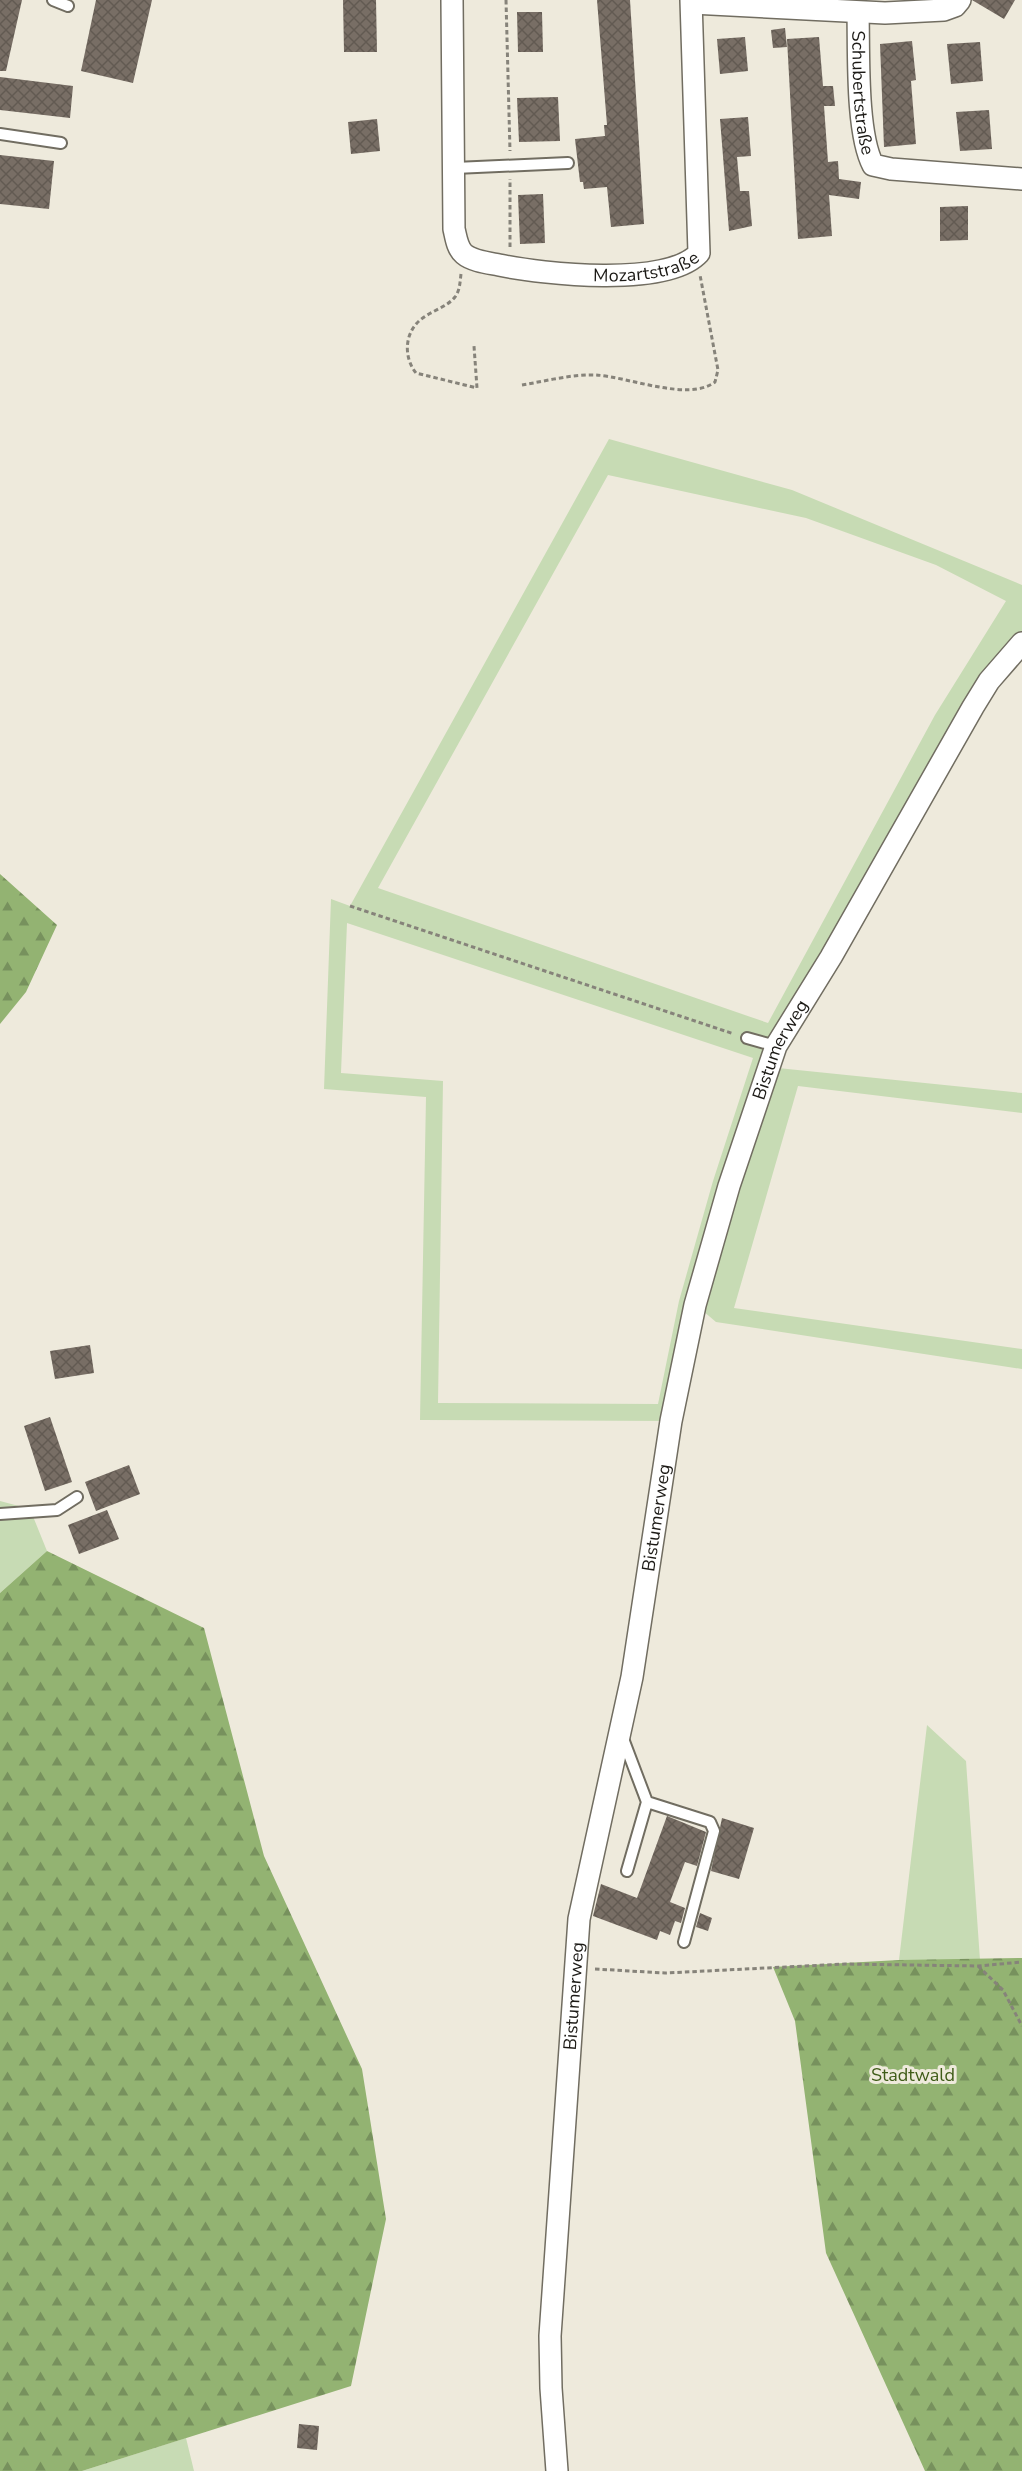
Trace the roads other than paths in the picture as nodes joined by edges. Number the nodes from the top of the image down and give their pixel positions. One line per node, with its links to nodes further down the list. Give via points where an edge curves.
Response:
1 (52, 0): 5 (lane)
2 (452, 0): 10 (street)
3 (960, 0): 6 (street, via 955,6 934,12)
4 (692, 2): 6 (street); 10 (street, Mozartstraße, via 700,238 699,253 692,261 650,271 600,276 510,267 465,255 454,229)
5 (68, 6)
6 (858, 13): 11 (street, Schubertstraße, via 863,121 873,165 891,170)
7 (0, 134): 8 (lane)
8 (61, 143)
9 (568, 163): 10 (lane)
10 (454, 168)
11 (1022, 179)
12 (1022, 643): 14 (street, Bistumerweg, via 989,681 973,707)
13 (747, 1038): 14 (lane)
14 (776, 1046): 17 (street, Bistumerweg, via 729,1186 695,1305 671,1421 632,1677)
15 (77, 1497): 16 (lane, via 57,1510)
16 (0, 1514)
17 (619, 1730): 18 (lane); 21 (street, Bistumerweg, via 579,1919 574,1968 550,2336)
18 (647, 1802): 19 (lane); 20 (lane, via 710,1822 714,1831)
19 (627, 1871)
20 (684, 1942)
21 (557, 2471)

